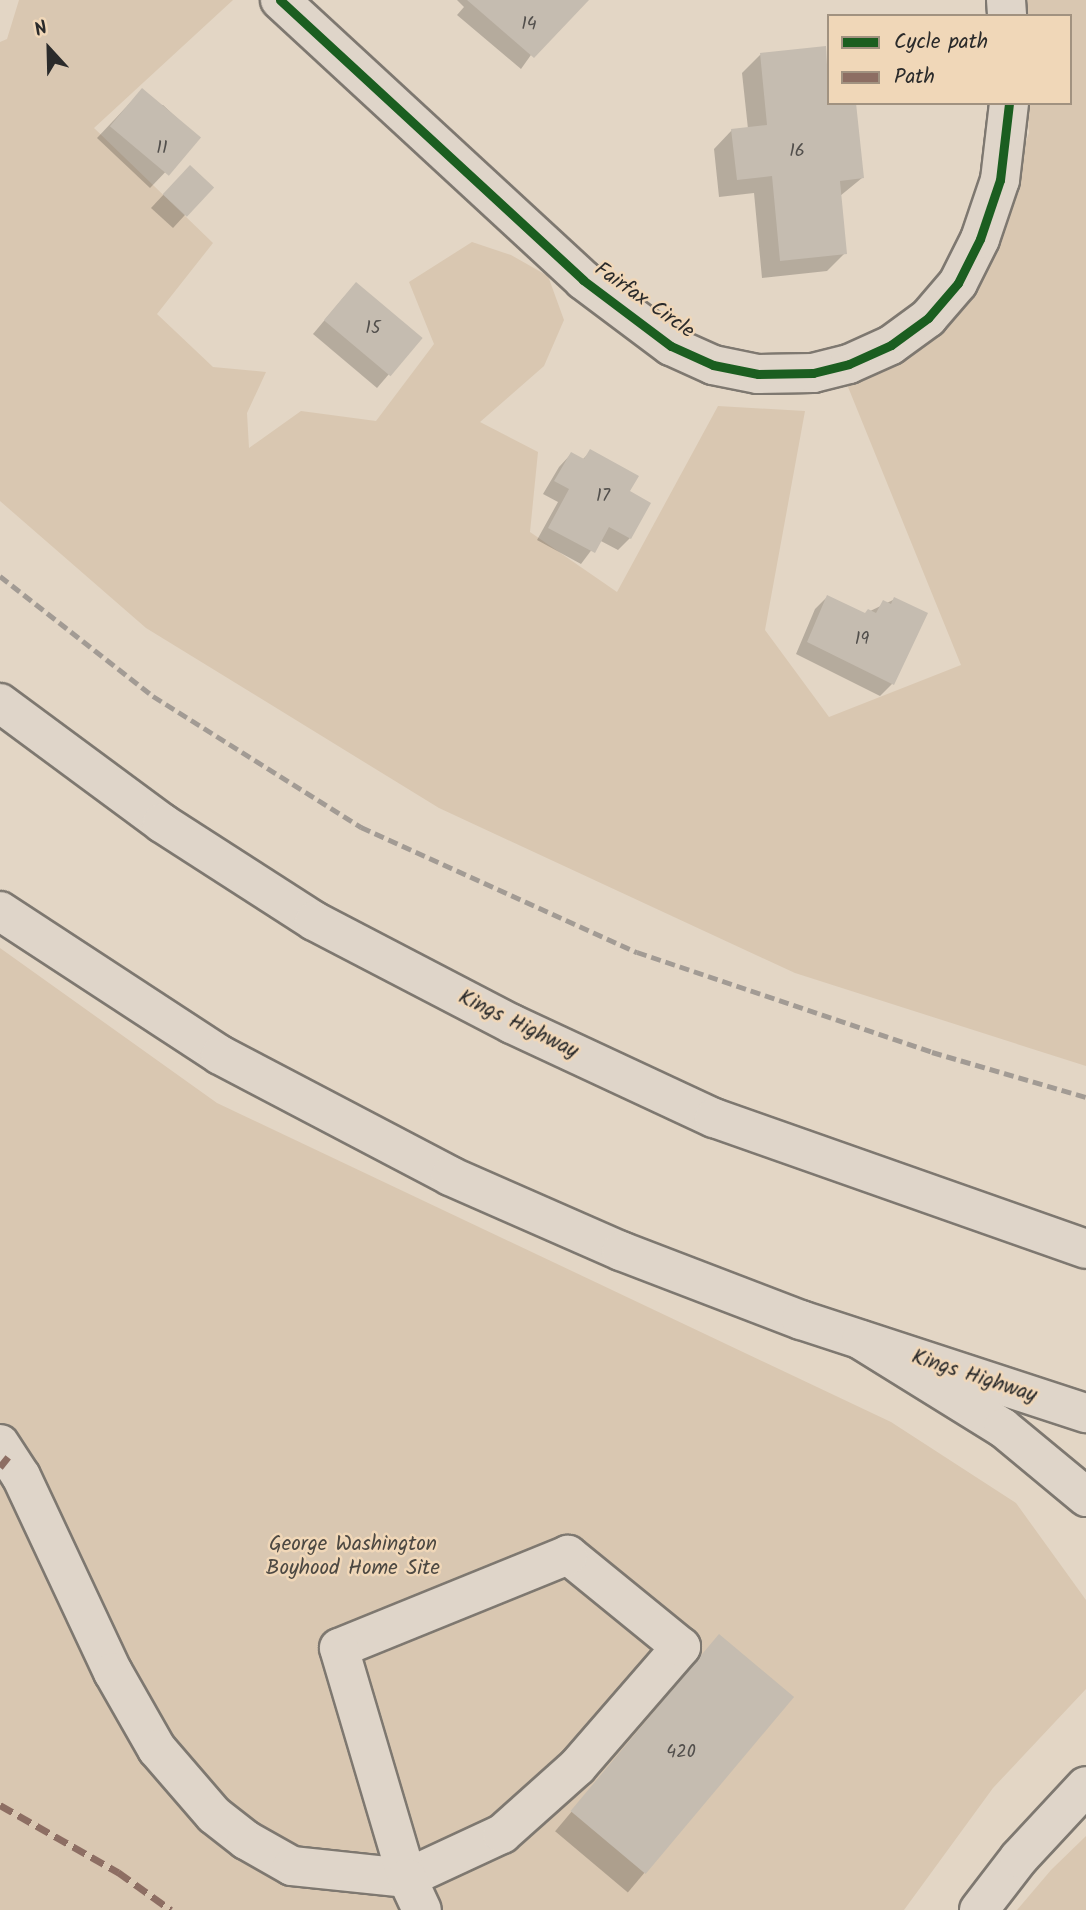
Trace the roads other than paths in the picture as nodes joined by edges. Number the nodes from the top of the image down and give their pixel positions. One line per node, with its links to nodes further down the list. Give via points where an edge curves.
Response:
1 (280, 0): 2 (main road, Fairfax Circle, via 583,280 671,346 713,365 758,374 813,373 849,364 891,345 928,318 958,283 980,239 1000,180)
2 (1009, 105)
3 (0, 703): 5 (main road, Kings Highway, via 162,823 314,920 512,1024 714,1118)
4 (0, 911): 6 (main road, Kings Highway, via 220,1055 450,1176 621,1251)
5 (1086, 1250)
6 (861, 1340): 7 (main road, Kings Highway); 9 (main road, via 1003,1428)
7 (1086, 1413)
8 (0, 1444): 11 (main road, via 21,1476 113,1672 181,1781 246,1840 292,1866)
9 (1086, 1497)
10 (1086, 1786): 12 (main road, via 1019,1858)
11 (414, 1894): 11 (main road, via 339,1648 568,1555 681,1647 527,1816)
12 (979, 1910)

